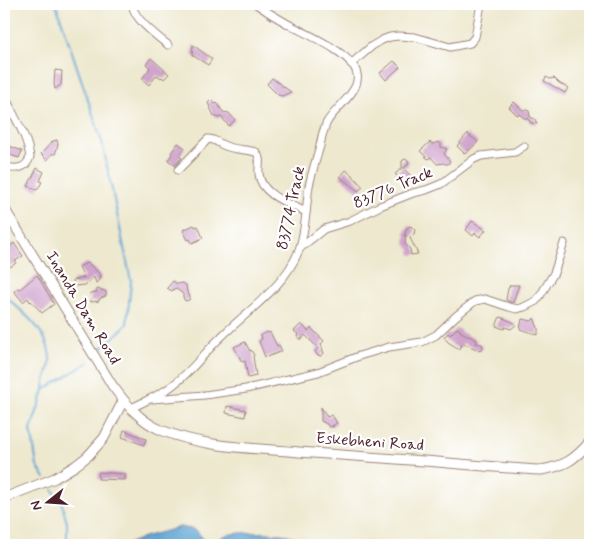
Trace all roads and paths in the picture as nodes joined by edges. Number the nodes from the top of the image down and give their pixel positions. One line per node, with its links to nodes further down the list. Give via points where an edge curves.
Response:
1 (133, 4): 4 (street, via 133,10 144,24)
2 (256, 4): 5 (street, via 326,44)
3 (481, 4): 5 (street, via 475,37 470,43 450,47 415,37 390,37 372,46)
4 (168, 46)
5 (351, 64): 11 (street, 83774 Track, via 357,74 357,82 326,124 312,171)
6 (4, 92): 8 (street, via 30,157 21,168)
7 (524, 146): 13 (street, 83776 Track, via 516,152 474,159 442,184 324,229)
8 (4, 167)
9 (178, 170): 11 (street, via 208,139 234,149 256,152 259,176 266,189)
10 (4, 208): 15 (street, Inanda Dam Road)
11 (306, 212): 13 (street, 83774 Track)
12 (564, 243): 14 (street, via 554,273 540,296 524,307 517,309 481,299 469,304 436,335 422,342 389,347 318,372 246,389)
13 (299, 248): 14 (street, 83774 Track, via 294,262 276,286 185,376)
14 (149, 399): 16 (street, 83774 Track)
15 (123, 401): 16 (street, Inanda Dam Road); 19 (street, via 104,438 88,456 55,478)
16 (130, 409): 17 (street, Inanda Dam Road)
17 (143, 419): 18 (street, Eskebheni Road, via 180,436 228,445 541,470 565,464)
18 (590, 442)
19 (4, 498)

